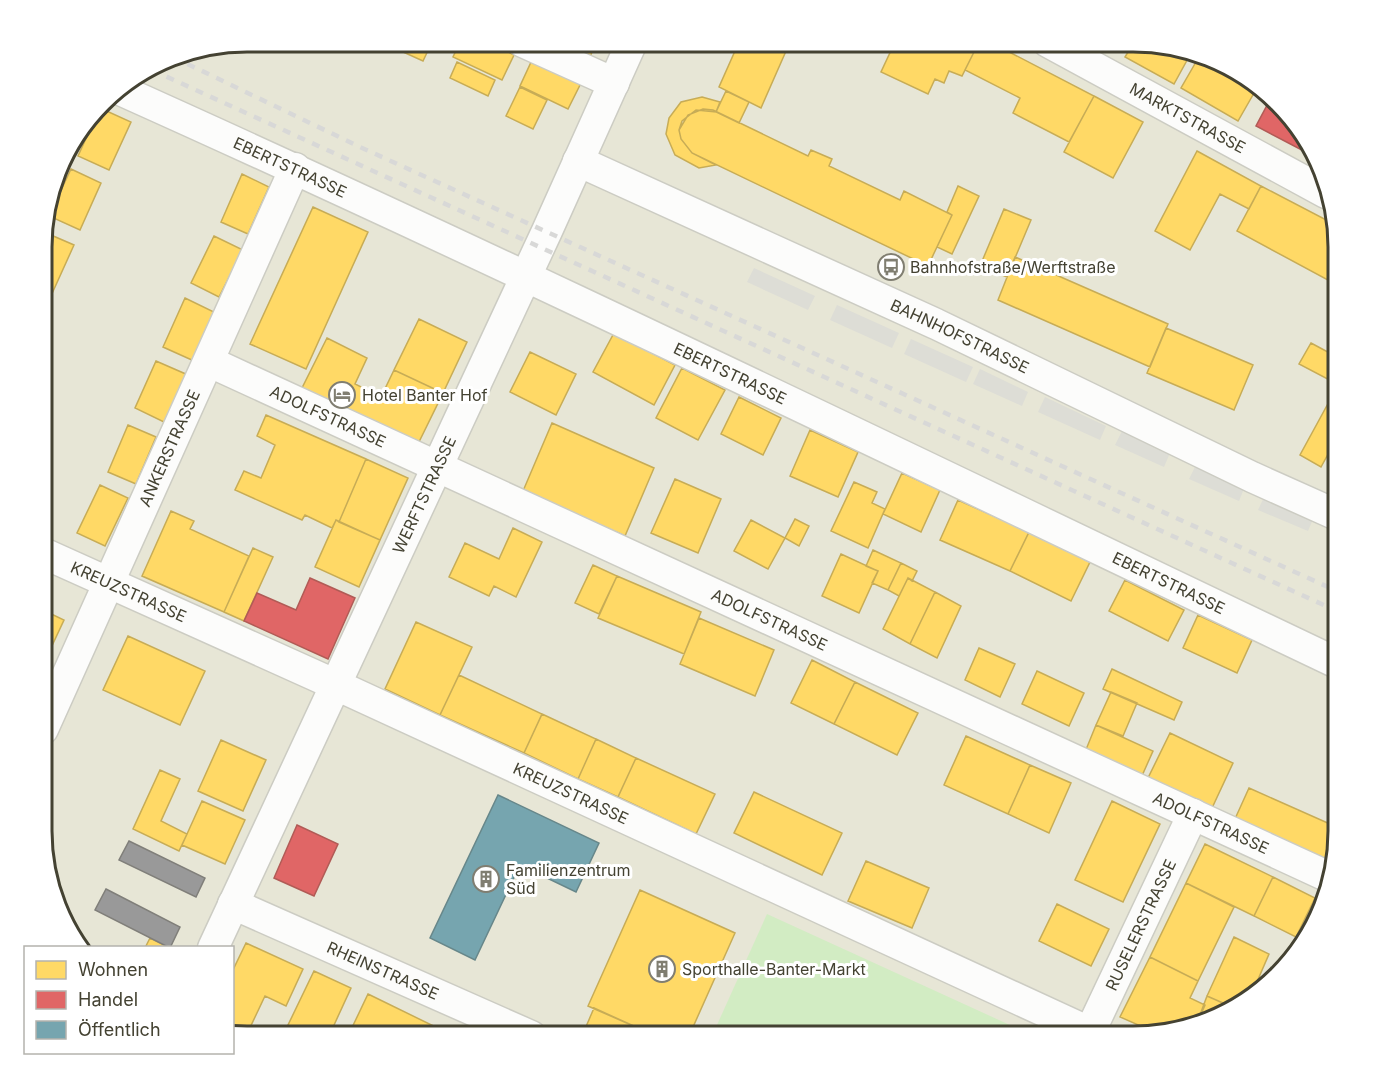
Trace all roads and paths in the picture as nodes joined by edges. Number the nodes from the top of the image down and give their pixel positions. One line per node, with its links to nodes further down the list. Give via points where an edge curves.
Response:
1 (547, 53): 4 (street)
2 (627, 53): 4 (street, WERFTSTRASSE)
3 (1068, 53): 8 (street, MARKTSTRASSE)
4 (614, 83): 6 (street, WERFTSTRASSE)
5 (128, 94): 7 (street, EBERTSTRASSE)
6 (578, 161): 9 (street, WERFTSTRASSE); 12 (street, BAHNHOFSTRASSE, via 936,324)
7 (295, 168): 9 (street, EBERTSTRASSE); 10 (street, ANKERSTRASSE)
8 (1319, 189)
9 (525, 277): 11 (street, WERFTSTRASSE); 15 (street, EBERTSTRASSE)
10 (210, 362): 11 (street, ADOLFSTRASSE); 14 (street, ANKERSTRASSE)
11 (436, 467): 16 (street, WERFTSTRASSE); 18 (street, ADOLFSTRASSE)
12 (1328, 511)
13 (53, 557): 14 (street, KREUZSTRASSE)
14 (109, 583): 16 (street, KREUZSTRASSE); 17 (street, ANKERSTRASSE)
15 (1328, 659)
16 (334, 684): 20 (street, WERFTSTRASSE); 23 (street, KREUZSTRASSE)
17 (53, 707)
18 (1193, 814): 19 (street, ADOLFSTRASSE); 24 (street, RUSELERSTRASSE)
19 (1323, 874)
20 (233, 904): 21 (street, WERFTSTRASSE); 22 (street, RHEINSTRASSE)
21 (214, 946)
22 (507, 1025)
23 (1072, 1026)
24 (1096, 1026)

